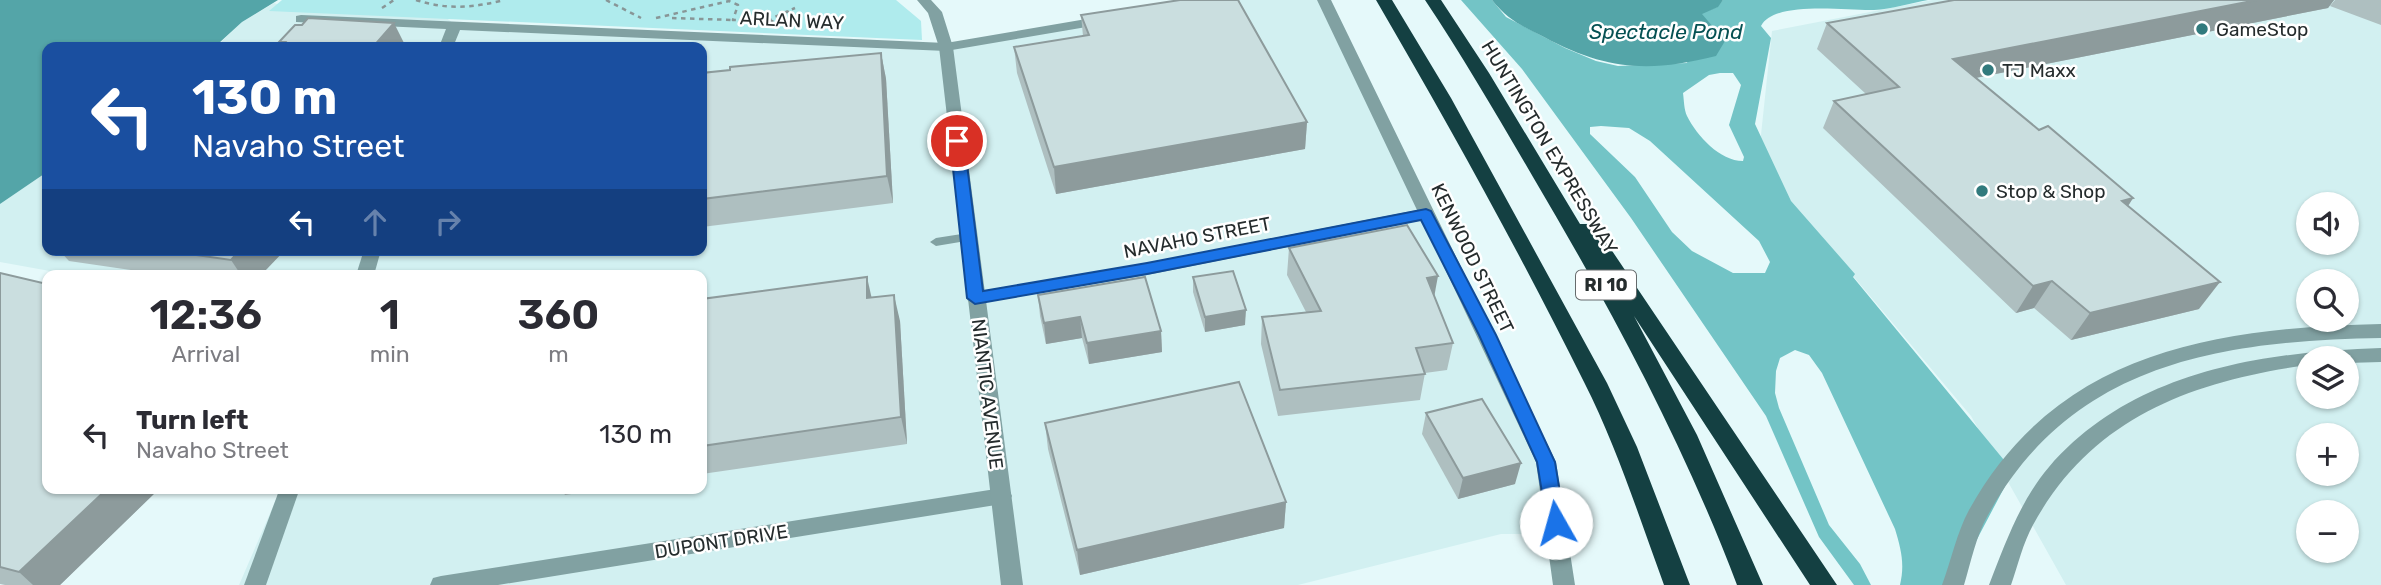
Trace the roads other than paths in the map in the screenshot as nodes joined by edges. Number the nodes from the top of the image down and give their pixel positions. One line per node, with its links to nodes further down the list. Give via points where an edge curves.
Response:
1 (924, 0): 9 (street, NIANTIC AVENUE, via 934,12)
2 (1324, 0): 11 (street, KENWOOD STREET)
3 (1384, 0): 23 (highway, RI 10, via 1596,383)
4 (1433, 0): 10 (highway, HUNTINGTON EXPRESSWAY / RI 10)
5 (1122, 18): 9 (street, ARLAN WAY)
6 (300, 19): 7 (street, ARLAN WAY)
7 (455, 24): 8 (street); 9 (street, ARLAN WAY)
8 (448, 42)
9 (946, 47): 12 (street, NIANTIC AVENUE)
10 (1528, 153): 24 (highway, HUNTINGTON EXPRESSWAY / RI 10, via 1654,370 1713,493); 25 (highway, via 1612,264)
11 (1426, 214): 14 (street, NAVAHO STREET); 22 (street, KENWOOD STREET, via 1546,462)
12 (968, 237): 13 (lane); 14 (street, NIANTIC AVENUE)
13 (936, 242)
14 (975, 298): 18 (street, NIANTIC AVENUE)
15 (2381, 331): 26 (street, via 2281,333 2233,340 2159,360 2087,394 2048,420 2000,475 1970,528)
16 (2381, 355): 27 (street, via 2306,357 2250,366 2176,388 2129,411 2072,455 2034,500)
17 (288, 494): 19 (street)
18 (1002, 496): 20 (street, DUPONT DRIVE); 21 (street, NIANTIC AVENUE)
19 (255, 585)
20 (441, 585)
21 (1012, 585)
22 (1564, 585)
23 (1677, 585)
24 (1750, 585)
25 (1824, 585)
26 (1953, 585)
27 (2000, 585)

